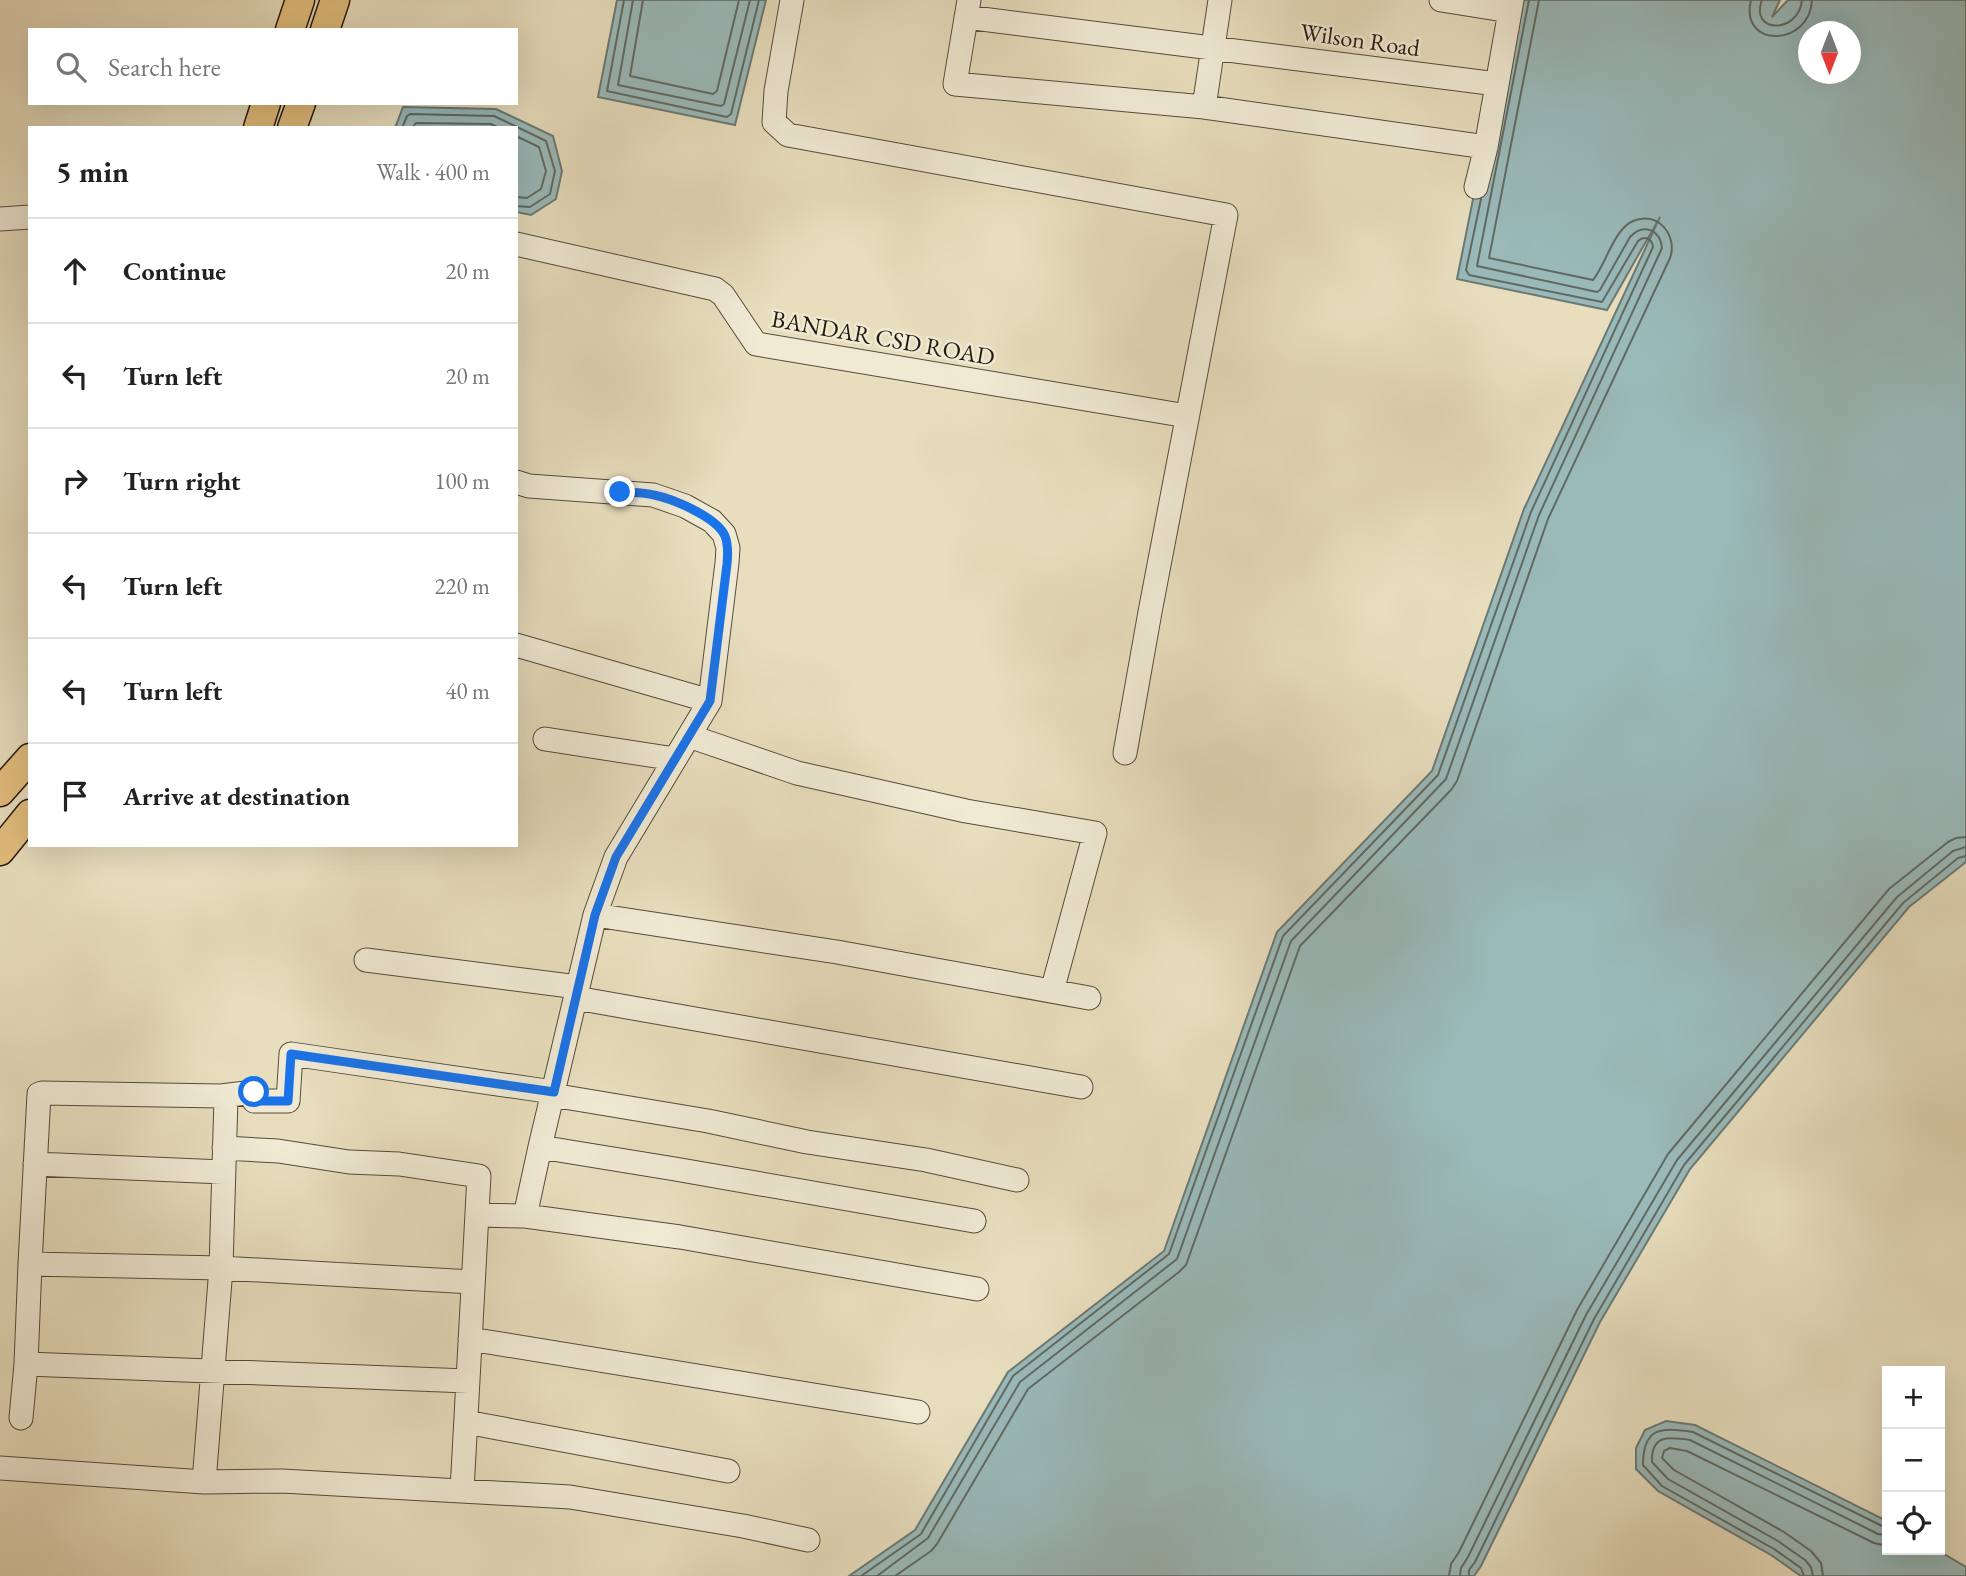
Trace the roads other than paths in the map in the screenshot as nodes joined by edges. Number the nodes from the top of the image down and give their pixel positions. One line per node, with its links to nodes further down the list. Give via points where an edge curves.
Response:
1 (300, 0): 8 (main road)
2 (335, 0): 9 (main road)
3 (792, 0): 22 (street, via 774,122 788,135 1226,215)
4 (1220, 0): 10 (street)
5 (1441, 0): 6 (street)
6 (1511, 6): 11 (street)
7 (968, 8): 10 (street, Wilson Road); 14 (street, via 955,83)
8 (291, 28)
9 (327, 28)
10 (1213, 47): 11 (street, Wilson Road); 14 (street)
11 (1497, 85): 17 (street)
12 (265, 105): 15 (main road)
13 (300, 105): 16 (main road)
14 (1204, 107): 17 (street)
15 (259, 126)
16 (293, 126)
17 (1486, 147): 18 (street)
18 (1476, 187)
19 (28, 217): 20 (street)
20 (0, 219)
21 (518, 244): 22 (street, BANDAR CSD ROAD, via 715,289 756,344)
22 (1187, 416): 28 (street)
23 (518, 483): 25 (street, via 653,495 685,506 712,521 724,534 727,564)
24 (518, 646): 25 (street)
25 (710, 701): 26 (street)
26 (689, 736): 29 (street); 36 (street, via 796,773 966,811 1095,833)
27 (545, 739): 29 (street)
28 (1125, 752)
29 (675, 759): 34 (street, via 616,857)
30 (28, 760): 31 (main road)
31 (0, 792)
32 (28, 816): 33 (main road)
33 (0, 851)
34 (595, 915): 36 (street); 37 (street)
35 (366, 960): 37 (street)
36 (1052, 991): 38 (street)
37 (577, 993): 39 (street); 40 (street)
38 (1089, 998)
39 (1082, 1087)
40 (553, 1094): 41 (street, via 291,1054 288,1101 254,1101 254,1092); 42 (street); 46 (street)
41 (221, 1096): 43 (street, via 226,1098); 44 (street, via 39,1094)
42 (540, 1147): 48 (street); 49 (street)
43 (224, 1148): 45 (street); 47 (street, via 479,1176)
44 (35, 1164): 45 (street); 50 (street)
45 (223, 1172): 51 (street)
46 (1017, 1180)
47 (478, 1215): 48 (street); 52 (street)
48 (525, 1216): 53 (street, via 680,1237)
49 (974, 1221)
50 (30, 1264): 51 (street); 55 (street)
51 (221, 1268): 52 (street); 56 (street)
52 (473, 1282): 54 (street)
53 (977, 1289)
54 (470, 1339): 57 (street); 58 (street)
55 (26, 1364): 56 (street); 59 (street)
56 (214, 1370): 57 (street); 63 (street)
57 (468, 1381): 60 (street)
58 (918, 1412)
59 (22, 1418)
60 (466, 1422): 62 (street); 64 (street)
61 (0, 1468): 63 (street)
62 (728, 1471)
63 (204, 1482): 64 (street, via 282,1481)
64 (462, 1491): 65 (street, via 570,1497)
65 (808, 1540)

